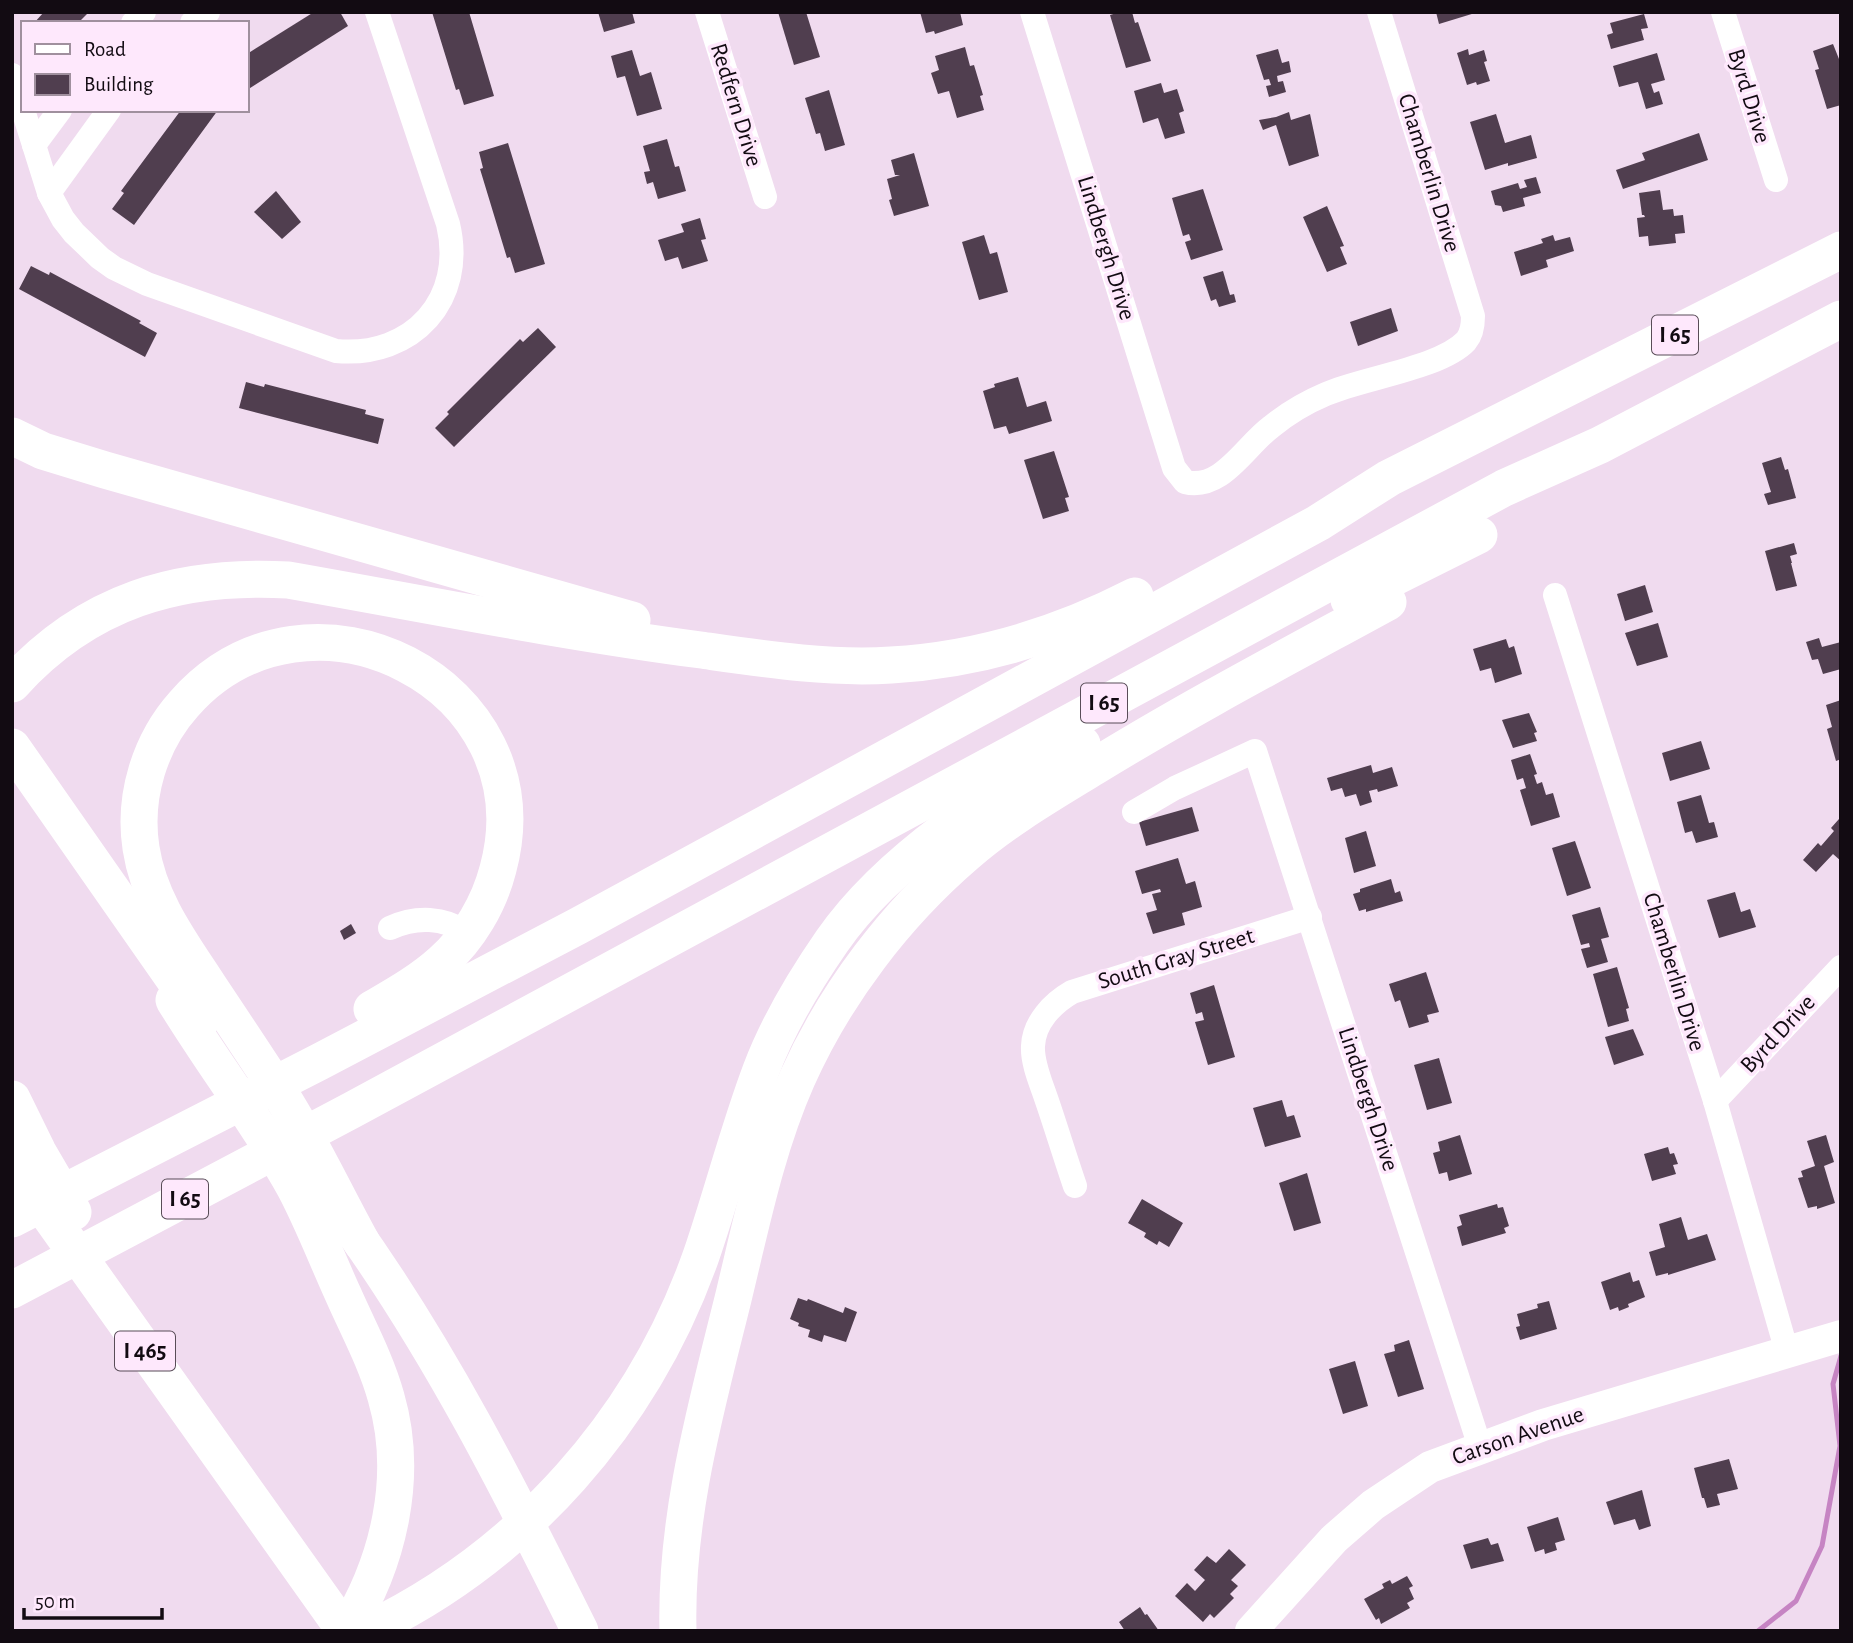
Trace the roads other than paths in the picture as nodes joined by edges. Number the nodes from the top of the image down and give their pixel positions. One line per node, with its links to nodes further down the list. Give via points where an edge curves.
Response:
1 (377, 12): 13 (street, via 448,224 452,255 440,302 404,338 371,350 337,351 147,284 114,268 74,233)
2 (707, 12): 14 (street, Redfern Drive)
3 (1032, 12): 17 (street, Lindbergh Drive, via 1174,468 1185,482 1200,484 1222,474 1268,428 1307,403 1436,359)
4 (1379, 12): 17 (street, Chamberlin Drive, via 1473,316)
5 (1723, 12): 12 (street, Byrd Drive)
6 (12, 75): 7 (street)
7 (21, 103)
8 (24, 112): 11 (street)
9 (59, 112): 11 (street)
10 (108, 112): 13 (street)
11 (34, 145): 13 (street)
12 (1776, 180)
13 (49, 193)
14 (765, 197)
15 (1841, 250): 20 (highway, I 65)
16 (1841, 319): 19 (highway, I 65)
17 (1471, 334)
18 (12, 436): 23 (highway, via 43,451 192,496)
19 (1600, 445): 21 (highway); 39 (highway, I 65, via 1504,488)
20 (1389, 478): 23 (highway, via 1308,506 1084,621 1022,642 891,665); 32 (highway, I 65, via 1293,537 578,926)
21 (1479, 536): 44 (highway, via 1381,583 1006,787 921,849 861,906 804,984 762,1066 700,1259 633,1398 560,1490 494,1550 429,1596); 46 (highway, via 1390,601 1198,705 1014,818 947,872 859,972 798,1077 763,1177 684,1516)
22 (1555, 595): 34 (street, Chamberlin Drive)
23 (792, 662): 24 (highway, via 629,641 288,580 253,578 192,584 120,604 64,636)
24 (12, 684)
25 (12, 747): 27 (highway)
26 (1134, 812): 28 (street, Lindbergh Drive, via 1255,751)
27 (97, 872): 38 (highway); 44 (highway, via 296,1191 382,1385 393,1432 395,1482 384,1549)
28 (1310, 918): 36 (street, South Gray Street, via 1072,992 1048,1010 1032,1047); 42 (street, Lindbergh Drive)
29 (390, 928): 30 (street, via 419,919 448,922)
30 (467, 933): 32 (highway, via 430,973); 38 (highway, via 488,901 502,856 502,793 482,734 458,703 428,676 373,650 295,644 226,670 175,714 151,756 141,794 141,848 150,886 167,922 284,1099)
31 (1841, 967): 34 (street, Byrd Drive)
32 (313, 1054): 37 (highway, I 65, via 270,1087)
33 (12, 1099): 43 (highway, via 74,1214)
34 (1715, 1101): 41 (street, Chamberlin Drive)
35 (12, 1163): 43 (highway, I 465)
36 (1075, 1186)
37 (12, 1219)
38 (362, 1243): 45 (highway, via 473,1421)
39 (15, 1288)
40 (1841, 1336): 41 (main road, Carson Avenue)
41 (1787, 1352): 42 (main road, Carson Avenue)
42 (1480, 1447): 47 (main road, Carson Avenue, via 1430,1467 1373,1506 1334,1539)
43 (279, 1537): 44 (highway, I 465)
44 (354, 1625)
45 (580, 1631)
46 (678, 1631)
47 (1251, 1631)

